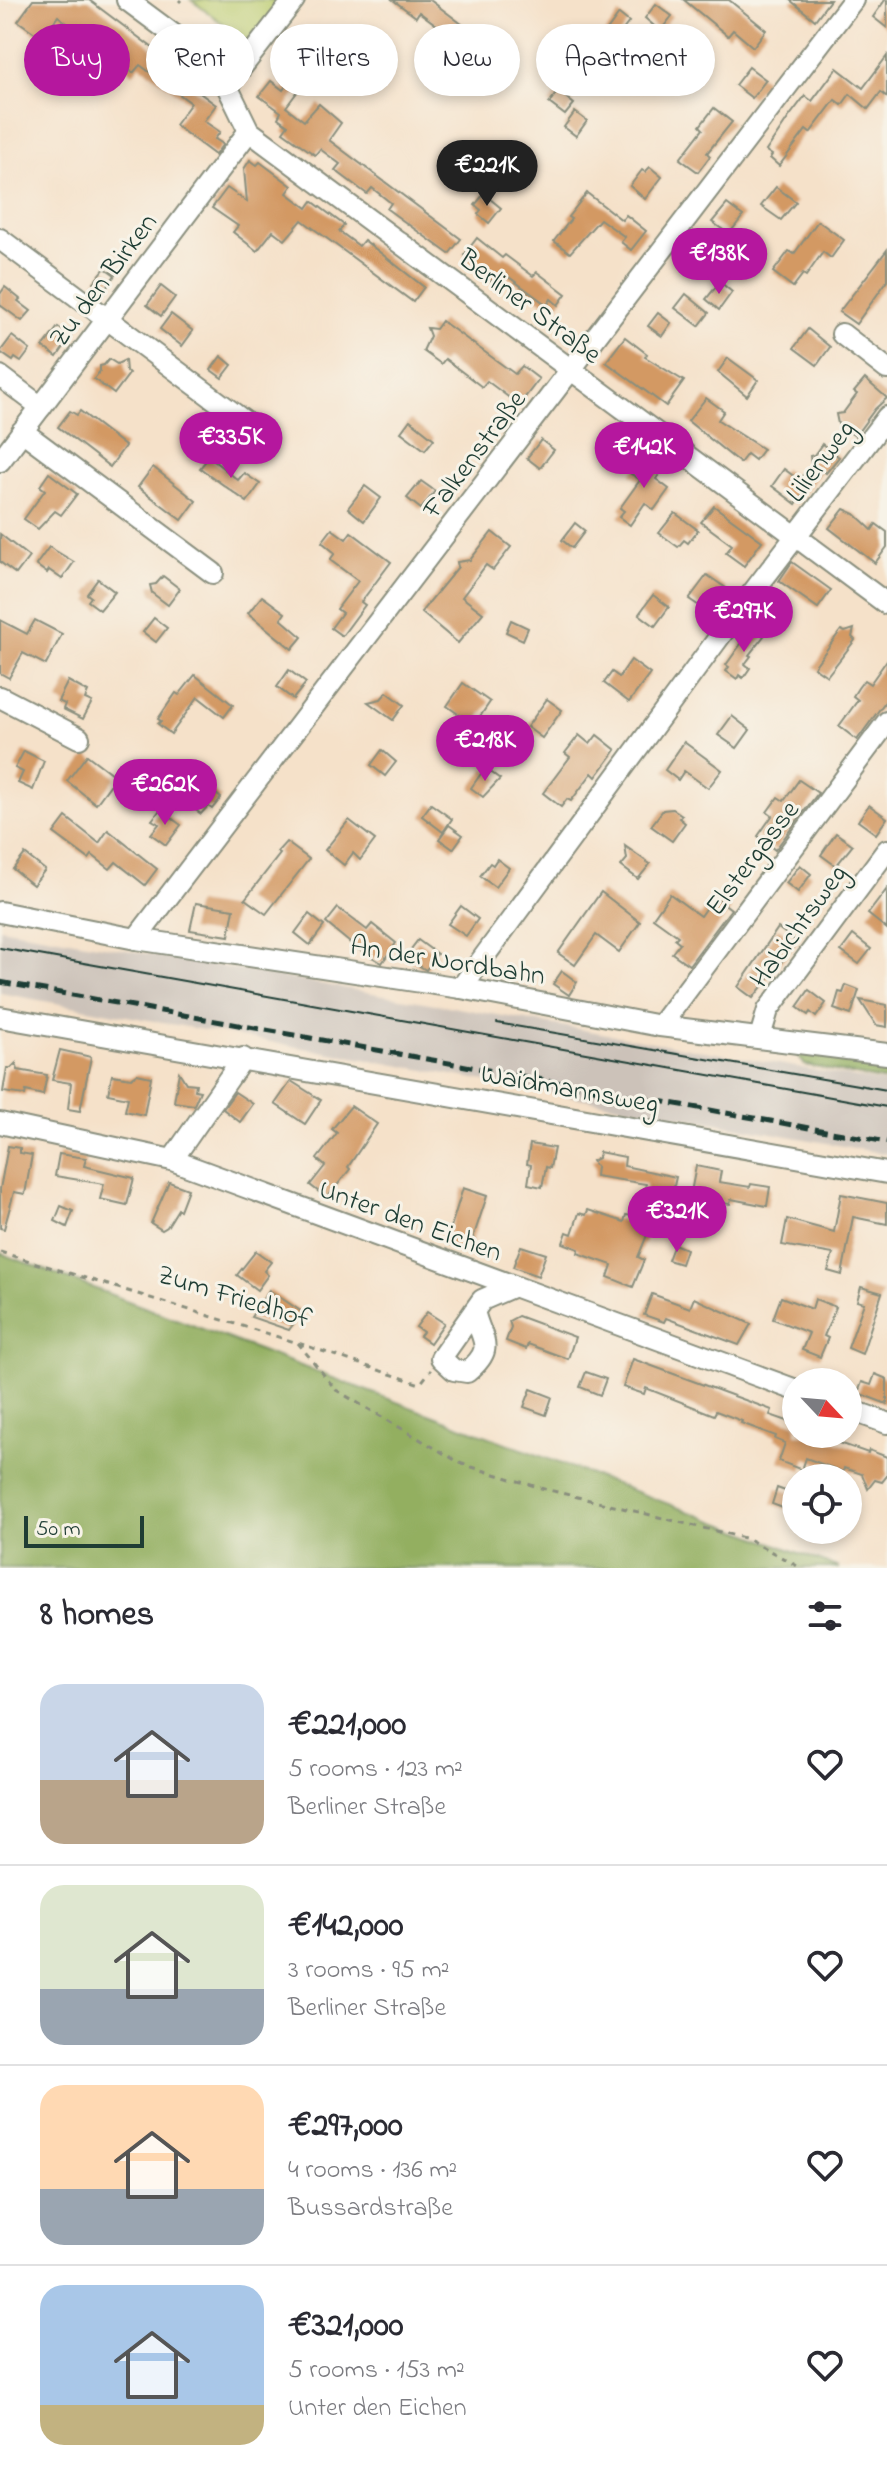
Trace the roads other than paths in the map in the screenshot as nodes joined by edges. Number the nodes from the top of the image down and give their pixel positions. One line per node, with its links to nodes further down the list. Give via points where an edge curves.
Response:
1 (127, 0): 4 (street, Berliner Straße)
2 (294, 0): 5 (street)
3 (853, 0): 12 (street, Falkenstraße)
4 (159, 24)
5 (254, 51)
6 (232, 96): 7 (street, Berliner Straße)
7 (249, 131): 9 (street, Zu den Birken); 12 (street, Berliner Straße)
8 (0, 239): 9 (street)
9 (107, 319): 14 (street, Zu den Birken); 16 (street)
10 (842, 334): 11 (street)
11 (887, 369)
12 (571, 370): 19 (street, Berliner Straße); 27 (street, Falkenstraße)
13 (0, 376): 14 (street)
14 (41, 407): 17 (street, Zu den Birken)
15 (887, 417): 19 (street, Lilienweg)
16 (248, 424)
17 (22, 431): 18 (street, Zu den Birken); 20 (street)
18 (0, 461)
19 (796, 537): 21 (street, Berliner Straße); 28 (street, Lilienweg)
20 (213, 573)
21 (887, 604)
22 (0, 697): 24 (street)
23 (887, 722): 30 (street, Elstergasse)
24 (79, 738)
25 (887, 850): 31 (street, Habichtsweg, via 768,1010)
26 (0, 912): 27 (street, An der Nordbahn)
27 (136, 939): 28 (street, An der Nordbahn)
28 (461, 988): 30 (street, An der Nordbahn)
29 (1, 1019): 33 (street, Waidmannsweg)
30 (660, 1026): 31 (street, An der Nordbahn)
31 (760, 1037): 32 (street, An der Nordbahn)
32 (887, 1054)
33 (243, 1058): 35 (street); 36 (street, Waidmannsweg)
34 (0, 1123): 35 (street, Unter den Eichen)
35 (172, 1160): 37 (street, Unter den Eichen)
36 (887, 1173)
37 (512, 1287): 38 (street, via 482,1300); 39 (street, Unter den Eichen)
38 (474, 1311): 38 (street, via 441,1358 454,1370 467,1372 477,1364 487,1342)
39 (782, 1385)
40 (862, 1414): 41 (street)
41 (887, 1423)

